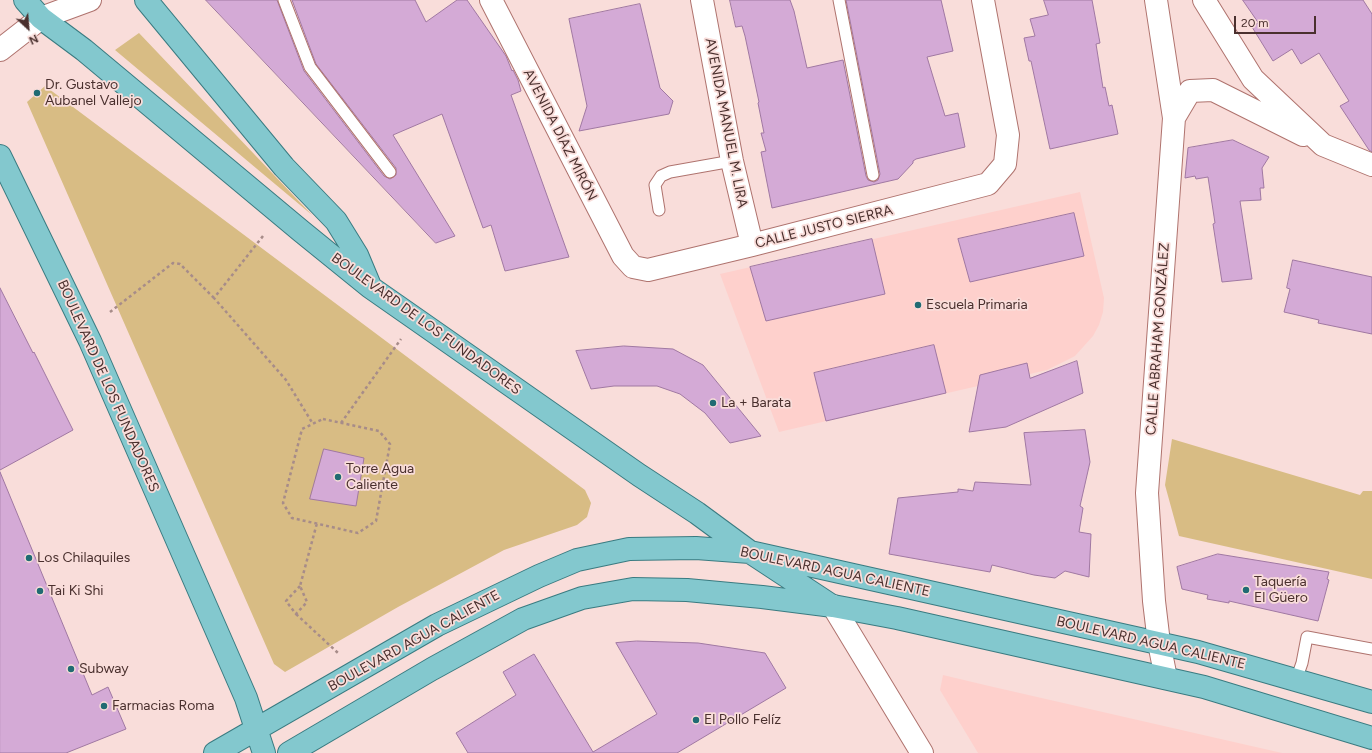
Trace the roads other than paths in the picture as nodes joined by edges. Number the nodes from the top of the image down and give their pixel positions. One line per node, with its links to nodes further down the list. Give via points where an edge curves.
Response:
1 (25, 0): 11 (main road, BOULEVARD DE LOS FUNDADORES)
2 (86, 0): 11 (street)
3 (146, 0): 23 (main road, via 284,167 336,222 357,255)
4 (284, 0): 18 (lane, via 310,66)
5 (491, 0): 22 (street, AVENIDA DÍAZ MIRÓN, via 623,256)
6 (702, 0): 16 (street, AVENIDA MANUEL M. LIRA)
7 (839, 0): 19 (lane)
8 (983, 0): 21 (street, CALLE JUSTO SIERRA, via 1008,135 1005,164 988,184)
9 (1156, 0): 13 (street, CALLE ABRAHAM GONZÁLEZ)
10 (1204, 0): 14 (street, via 1253,78)
11 (41, 18): 12 (street); 23 (main road, BOULEVARD DE LOS FUNDADORES, via 84,50)
12 (0, 50)
13 (1174, 118): 14 (street, via 1190,91 1213,90); 26 (street, CALLE ABRAHAM GONZÁLEZ, via 1147,493 1152,585)
14 (1323, 145): 17 (street)
15 (0, 156): 31 (main road, BOULEVARD DE LOS FUNDADORES, via 90,341 246,698)
16 (732, 161): 20 (lane, via 670,172 661,176 655,185); 21 (street, AVENIDA MANUEL M. LIRA)
17 (1372, 165)
18 (390, 172)
19 (873, 176)
20 (659, 210)
21 (752, 245): 22 (street, CALLE JUSTO SIERRA, via 648,270)
22 (633, 267)
23 (370, 287): 24 (main road, BOULEVARD DE LOS FUNDADORES)
24 (750, 552): 25 (main road, BOULEVARD DE LOS FUNDADORES); 26 (main road, BOULEVARD AGUA CALIENTE); 31 (main road, BOULEVARD AGUA CALIENTE, via 696,548 629,549 577,560 437,625)
25 (833, 606): 28 (main road); 35 (main road, via 687,590 633,589 582,598 523,619); 36 (street)
26 (1159, 642): 28 (street, CALLE ABRAHAM GONZÁLEZ); 29 (main road, BOULEVARD AGUA CALIENTE)
27 (1372, 649): 29 (lane, via 1307,637)
28 (1166, 678): 32 (main road)
29 (1296, 680): 30 (main road, BOULEVARD AGUA CALIENTE)
30 (1372, 702)
31 (257, 729): 33 (main road, BOULEVARD AGUA CALIENTE); 34 (main road, BOULEVARD DE LOS FUNDADORES)
32 (1372, 738)
33 (215, 753)
34 (264, 753)
35 (289, 753)
36 (922, 753)

